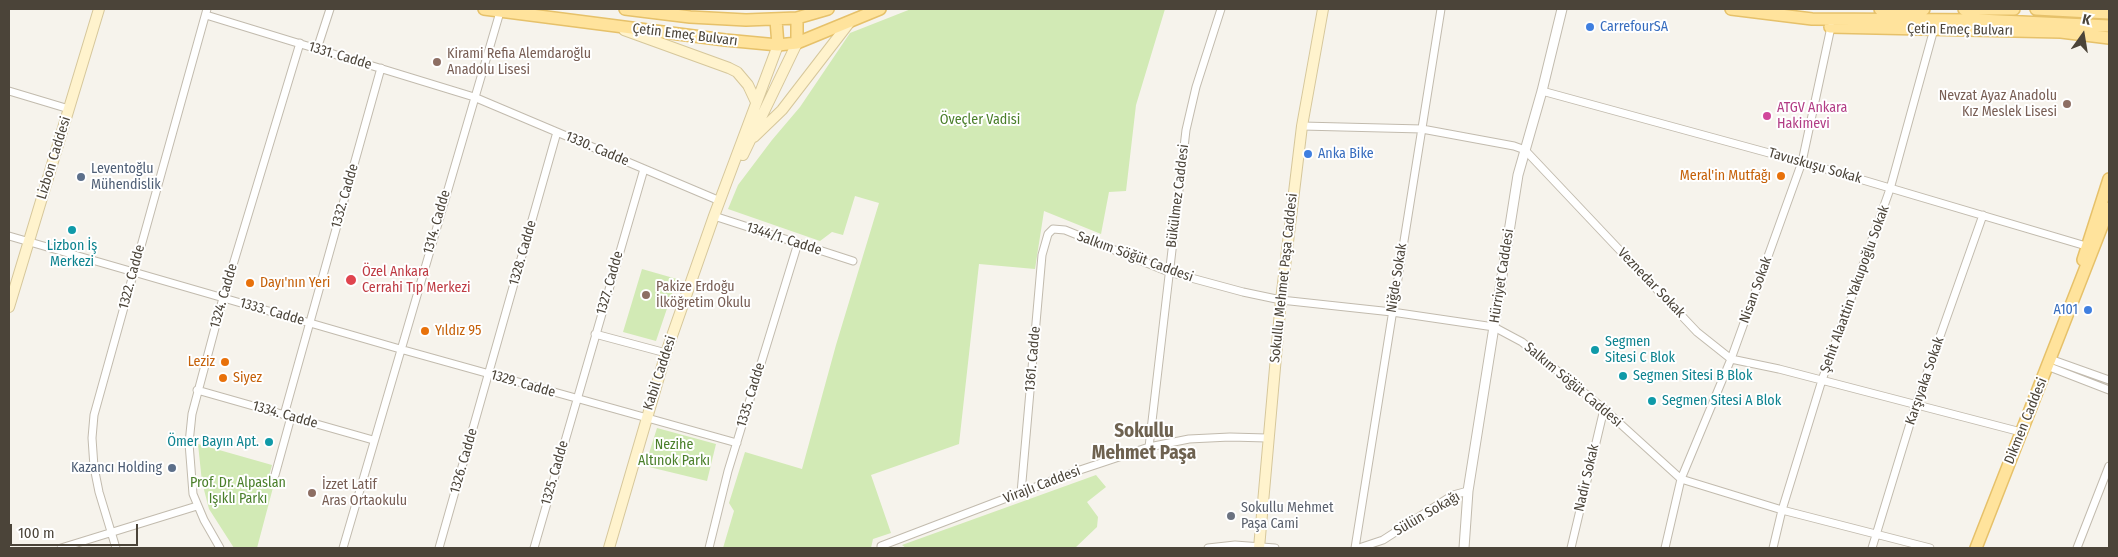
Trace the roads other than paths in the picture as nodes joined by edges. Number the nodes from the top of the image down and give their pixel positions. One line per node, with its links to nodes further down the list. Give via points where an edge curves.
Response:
1 (99, 9): 38 (main road, Lizbon Caddesi)
2 (330, 9): 32 (street)
3 (484, 9): 18 (main road, Çetin Emeç Bulvarı)
4 (625, 9): 22 (main road, Çetin Emeç Bulvarı)
5 (828, 9): 20 (main road, Çetin Emeç Bulvarı)
6 (880, 9): 23 (main road, Çetin Emeç Bulvarı)
7 (1221, 9): 59 (street, Bükülmez Caddesi, via 1186,130)
8 (1322, 9): 39 (main road, Sokullu Mehmet Paşa Caddesi)
9 (1441, 9): 40 (street, Niğde Sokak)
10 (1562, 9): 35 (street, Hürriyet Caddesi)
11 (1731, 9): 21 (main road, Çetin Emeç Bulvarı)
12 (1880, 9): 13 (main road, Çetin Emeç Bulvarı)
13 (1924, 9)
14 (1964, 9): 15 (main road, Çetin Emeç Bulvarı)
15 (2014, 9)
16 (2036, 9): 19 (main road)
17 (206, 12): 29 (street, 1331. Cadde); 58 (street, 1322. Cadde)
18 (500, 12): 24 (main road, Çetin Emeç Bulvarı); 36 (street, 1314. Cadde)
19 (2109, 13)
20 (797, 18): 22 (main road, Çetin Emeç Bulvarı); 30 (main road)
21 (1812, 19): 25 (main road, Çetin Emeç Bulvarı, via 1978,20); 26 (main road, Çetin Emeç Bulvarı)
22 (776, 20): 31 (main road)
23 (849, 23): 30 (main road, Çetin Emeç Bulvarı); 42 (main road, via 782,110)
24 (611, 25): 31 (main road, Çetin Emeç Bulvarı); 37 (main road, via 737,72)
25 (2109, 26)
26 (1831, 27): 27 (main road, Çetin Emeç Bulvarı); 44 (street, Nisan Sokak)
27 (1934, 29): 28 (main road, Çetin Emeç Bulvarı, via 2061,32); 47 (street, Şehit Alaattin Yakupoğlu Sokak)
28 (2109, 38)
29 (300, 43): 32 (street, 1331. Cadde); 60 (street, 1324. Cadde)
30 (797, 43): 31 (main road, Çetin Emeç Bulvarı); 42 (main road, Kabil Caddesi)
31 (778, 45): 37 (main road, Kabil Caddesi)
32 (317, 49): 33 (street, 1331. Cadde)
33 (381, 68): 36 (street, 1331. Cadde); 64 (street, 1332. Cadde)
34 (9, 91): 38 (street)
35 (1542, 91): 43 (street, Hürriyet Caddesi); 44 (street, Tavuskuşu Sokak)
36 (474, 97): 41 (street, 1330. Cadde); 67 (street, 1314. Cadde)
37 (756, 102): 48 (main road, Kabil Caddesi)
38 (69, 109): 54 (main road, Lizbon Caddesi)
39 (1302, 126): 40 (street); 61 (main road, Sokullu Mehmet Paşa Caddesi)
40 (1422, 129): 43 (street); 63 (street, Niğde Sokak)
41 (557, 132): 45 (street, 1330. Cadde); 71 (street, 1328. Cadde)
42 (750, 141): 48 (main road, Kabil Caddesi)
43 (1525, 150): 65 (street, Hürriyet Caddesi, via 1518,175); 69 (street, Veznedar Sokak, via 1697,332)
44 (1802, 162): 47 (street, Tavuskuşu Sokak); 69 (street, Nisan Sokak)
45 (644, 168): 48 (street, 1330. Cadde); 66 (street, 1327. Cadde)
46 (2109, 179): 56 (main road, Dikmen Caddesi)
47 (1890, 189): 50 (street, Tavuskuşu Sokak); 72 (street, Şehit Alaattin Yakupoğlu Sokak)
48 (720, 201): 51 (main road, Kabil Caddesi)
49 (2109, 208): 56 (main road, Dikmen Caddesi)
50 (1983, 215): 56 (street, Tavuskuşu Sokak); 77 (street, Karşıyaka Sokak)
51 (714, 216): 55 (street, 1344/1. Cadde); 68 (main road, Kabil Caddesi)
52 (1053, 229): 59 (street, Salkım Söğüt Caddesi, via 1065,230); 90 (street, 1361. Cadde, via 1048,234 1042,254)
53 (9, 236): 54 (street, 1333. Cadde)
54 (30, 241): 58 (street, 1333. Cadde); 62 (main road, Lizbon Caddesi)
55 (798, 243): 57 (street, 1344/1. Cadde); 84 (street, 1335. Cadde)
56 (2090, 247): 70 (main road, Dikmen Caddesi)
57 (853, 261)
58 (133, 271): 60 (street, 1333. Cadde); 93 (street, 1322. Cadde, via 93,426 96,480)
59 (1169, 272): 61 (street, Salkım Söğüt Caddesi); 85 (street, Bükülmez Caddesi)
60 (223, 298): 64 (street, 1333. Cadde); 74 (street, 1324. Cadde)
61 (1281, 300): 63 (street, Salkım Söğüt Caddesi); 82 (main road, Sokullu Mehmet Paşa Caddesi)
62 (9, 307)
63 (1392, 312): 65 (street, Salkım Söğüt Caddesi); 107 (street, Niğde Sokak)
64 (308, 323): 67 (street, 1333. Cadde); 79 (street, 1332. Cadde)
65 (1494, 327): 78 (street, Salkım Söğüt Caddesi, via 1522,342); 89 (street, Hürriyet Caddesi)
66 (595, 334): 68 (street); 76 (street, 1327. Cadde)
67 (400, 350): 71 (street, 1329. Cadde); 83 (street, 1314. Cadde)
68 (666, 353): 80 (main road, Kabil Caddesi)
69 (1731, 359): 72 (street, Veznedar Sokak); 88 (street, Nisan Sokak)
70 (2049, 362): 73 (street); 75 (street); 81 (main road, Dikmen Caddesi)
71 (489, 374): 76 (street, 1329. Cadde); 100 (street, 1326. Cadde)
72 (1822, 380): 77 (street, Veznedar Sokak); 92 (street, Şehit Alaattin Yakupoğlu Sokak)
73 (2109, 380)
74 (197, 390): 79 (street, 1334. Cadde); 91 (street, 1324. Cadde, via 189,444)
75 (2109, 390)
76 (576, 398): 80 (street, 1329. Cadde); 101 (street, 1325. Cadde)
77 (1916, 404): 81 (street, Veznedar Sokak); 94 (street, Karşıyaka Sokak)
78 (1604, 409): 88 (street, Salkım Söğüt Caddesi); 110 (street, Nadir Sokak)
79 (287, 416): 83 (street, 1334. Cadde); 87 (street, 1332. Cadde)
80 (646, 418): 84 (street, 1329. Cadde); 102 (main road, Kabil Caddesi)
81 (2021, 432): 115 (main road, Dikmen Caddesi)
82 (1267, 438): 85 (street, Virajlı Caddesi, via 1189,440); 105 (main road, Sokullu Mehmet Paşa Caddesi)
83 (373, 440): 99 (street, 1314. Cadde)
84 (737, 443): 103 (street, 1335. Cadde)
85 (1149, 447): 90 (street, Virajlı Caddesi)
86 (2109, 466): 116 (street)
87 (274, 474)
88 (1681, 479): 92 (street, Salkım Söğüt Caddesi); 111 (street, Nisan Sokak)
89 (1468, 491): 108 (street, Sülün Sokağı, via 1453,495 1383,540); 109 (street, Hürriyet Caddesi)
90 (1021, 493): 95 (street, Virajlı Caddesi)
91 (197, 506): 93 (street); 98 (street, 1324. Cadde)
92 (1782, 510): 94 (street, Salkım Söğüt Caddesi); 112 (street, Şehit Alaattin Yakupoğlu Sokak)
93 (111, 533): 96 (street); 97 (street, 1322. Cadde)
94 (1876, 534): 113 (street, Karşıyaka Sokak); 114 (street, Salkım Söğüt Caddesi)
95 (881, 547)
96 (61, 548)
97 (116, 548)
98 (220, 548)
99 (343, 548)
100 (439, 548)
101 (534, 548)
102 (609, 548)
103 (709, 548)
104 (1208, 548): 105 (street, via 1235,545)
105 (1259, 548): 106 (street)
106 (1275, 548)
107 (1355, 548)
108 (1359, 548)
109 (1464, 548)
110 (1571, 548)
111 (1664, 548)
112 (1773, 548)
113 (1872, 548)
114 (1930, 548)
115 (1976, 548)
116 (2077, 548)

